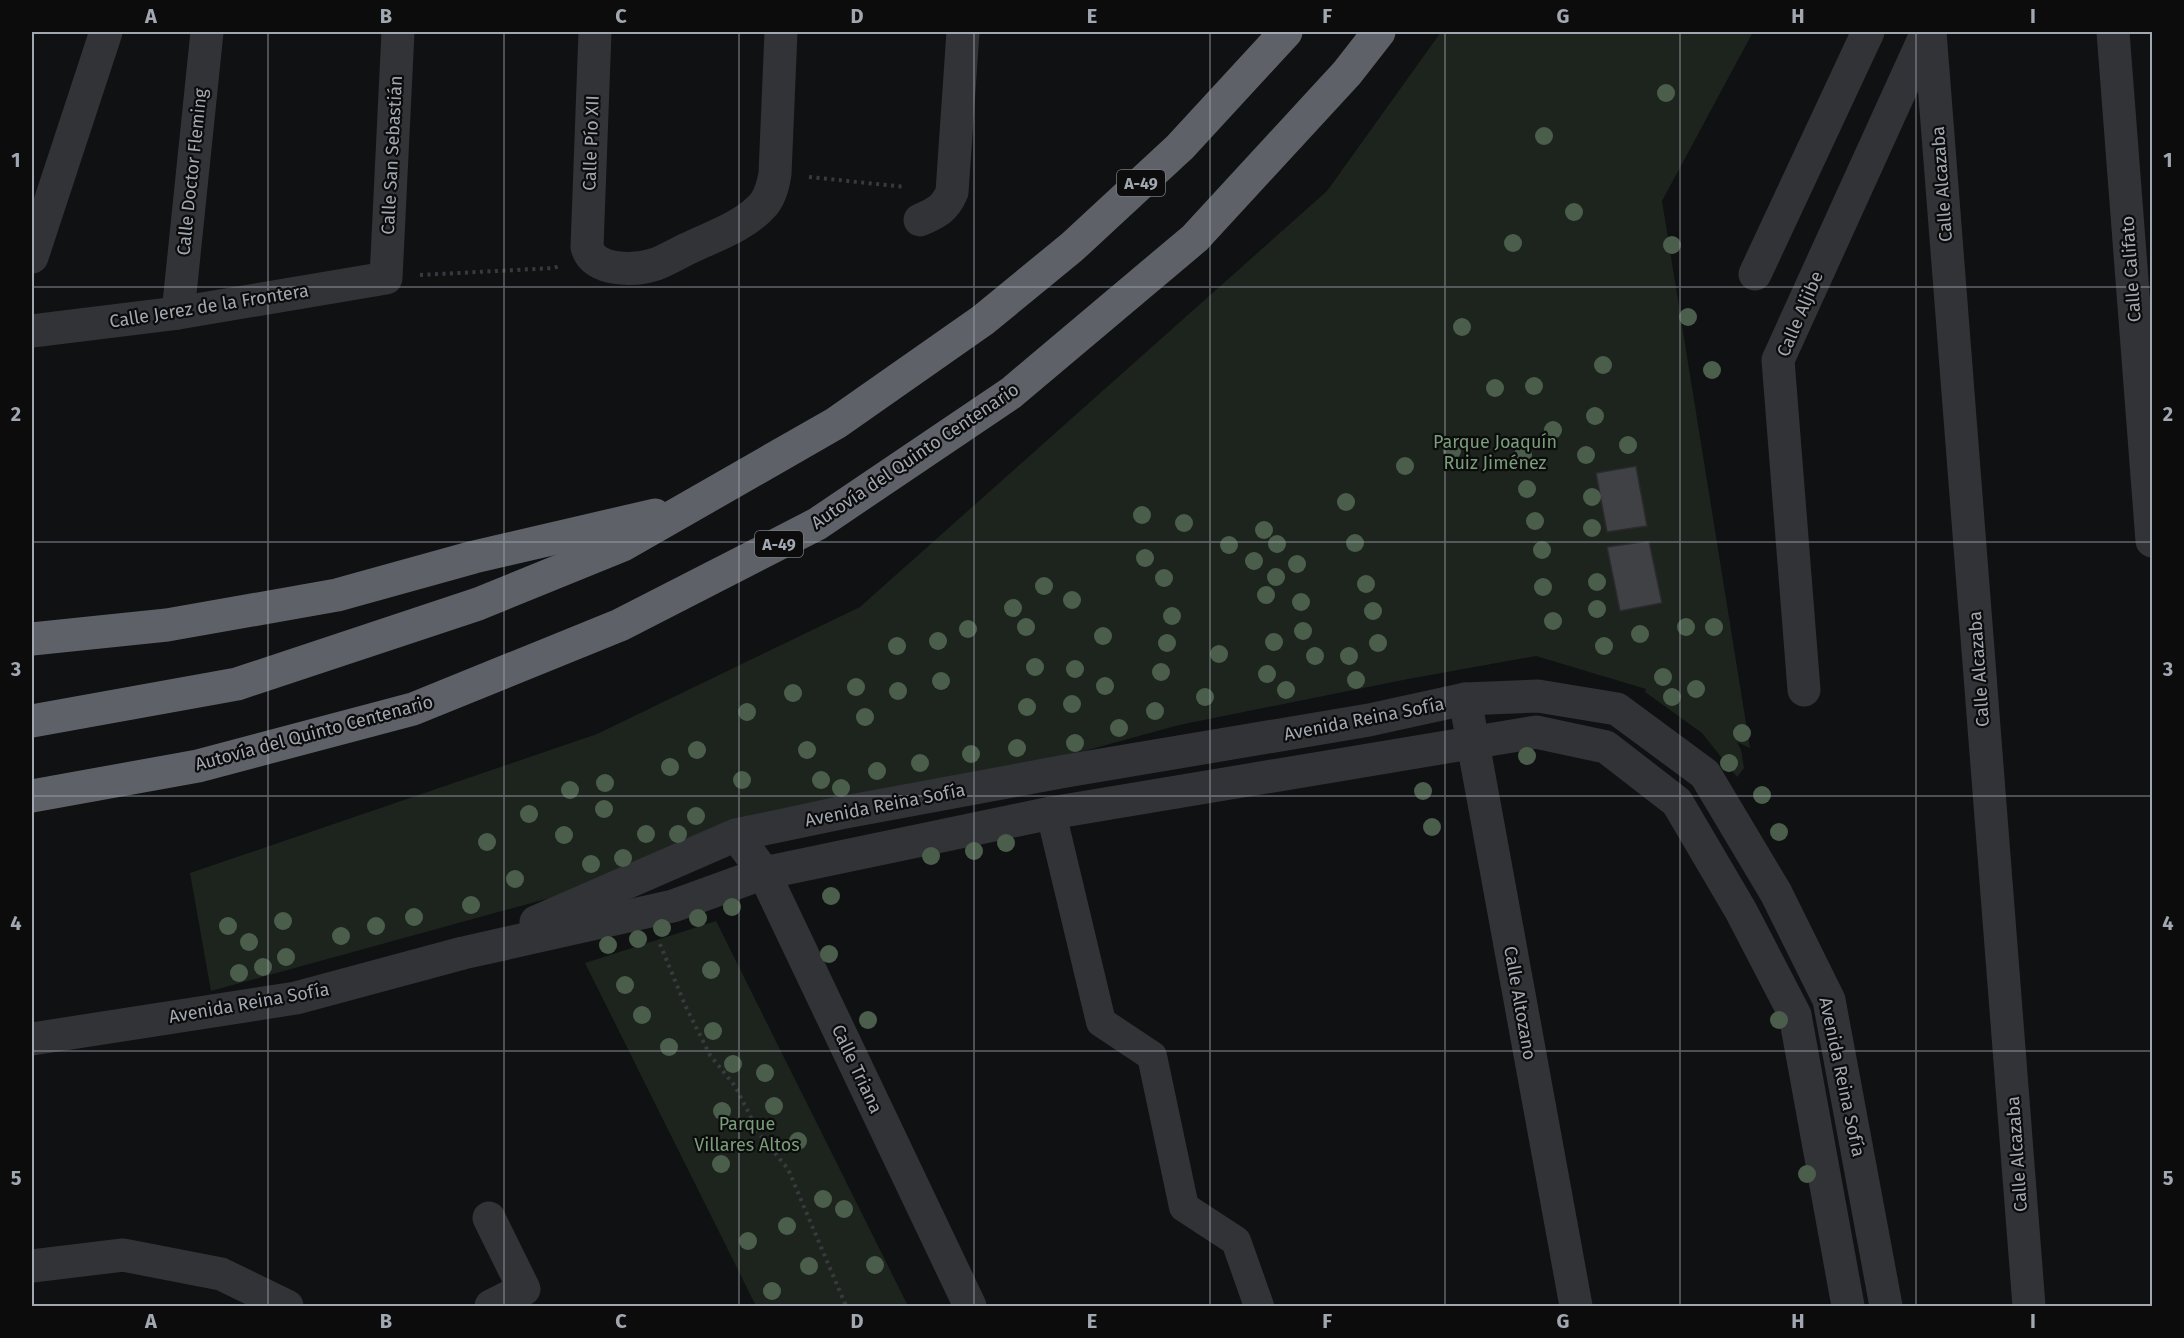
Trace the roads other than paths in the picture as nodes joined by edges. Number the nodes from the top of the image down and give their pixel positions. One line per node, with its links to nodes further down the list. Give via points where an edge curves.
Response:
1 (106, 32): 13 (street)
2 (207, 32): 16 (street, Calle Doctor Fleming)
3 (398, 32): 15 (street, Calle San Sebastián)
4 (595, 32): 5 (street, Calle Pío XII, via 587,239 589,255 599,262 624,268 656,264 752,216 765,202 775,174)
5 (782, 32)
6 (963, 32): 12 (street, via 952,192 939,212)
7 (1286, 32): 18 (highway, A-49, via 1180,147 1072,247 983,320 836,423)
8 (1379, 32): 25 (highway, Autovía del Quinto Centenario / A-49, via 1347,73 1195,238 1011,393 817,524 620,625 413,710 198,766)
9 (1868, 32): 14 (street)
10 (1929, 32): 21 (street, Calle Aljibe, via 1778,360); 40 (street, Calle Alcazaba)
11 (2113, 32): 19 (street, Calle Califato)
12 (920, 220)
13 (32, 257)
14 (1755, 274)
15 (400, 277): 16 (street, Calle Jerez de la Frontera)
16 (178, 313): 17 (street, Calle Jerez de la Frontera)
17 (32, 332)
18 (694, 505): 20 (highway, via 337,595 167,625); 23 (highway, A-49, via 623,545 478,604 237,684)
19 (2152, 542)
20 (32, 639)
21 (1804, 690)
22 (1466, 699): 24 (street, Calle Altozano); 27 (street, Avenida Reina Sofía); 39 (street, Avenida Reina Sofía, via 1538,696 1617,709 1705,774 1776,893 1829,1000)
23 (32, 721)
24 (1473, 743): 26 (street, Avenida Reina Sofía); 37 (street, Calle Altozano); 38 (street, Avenida Reina Sofía, via 1536,732 1606,747 1677,802 1741,911 1795,1015)
25 (32, 796)
26 (1051, 813): 28 (street, Avenida Reina Sofía); 36 (street, via 1101,1022 1152,1056 1185,1207 1236,1241)
27 (736, 835): 28 (street, Calle Triana); 29 (street, Avenida Reina Sofía)
28 (764, 873): 29 (street, Avenida Reina Sofía, via 673,906); 35 (street, Calle Triana)
29 (463, 953): 30 (street, Avenida Reina Sofía, via 296,998)
30 (32, 1039)
31 (489, 1218): 34 (street, via 524,1289)
32 (32, 1266): 33 (street, via 123,1255 221,1274)
33 (287, 1306)
34 (491, 1306)
35 (970, 1306)
36 (1259, 1306)
37 (1576, 1306)
38 (1848, 1306)
39 (1886, 1306)
40 (2029, 1306)

